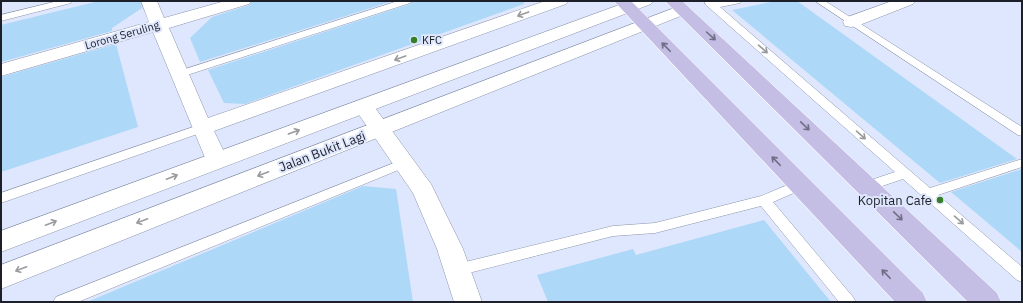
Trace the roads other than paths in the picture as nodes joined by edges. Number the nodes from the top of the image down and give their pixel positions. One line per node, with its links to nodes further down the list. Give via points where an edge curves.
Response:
1 (68, 1): 13 (lane)
2 (149, 1): 16 (street)
3 (243, 1): 16 (street, Lorong Seruling)
4 (407, 1): 18 (lane)
5 (560, 1): 20 (street, one-way to 20)
6 (646, 1): 11 (street)
7 (737, 1): 10 (lane)
8 (819, 1): 14 (lane)
9 (907, 1): 14 (street)
10 (708, 2): 26 (lane, one-way to 26)
11 (625, 4): 15 (main road); 19 (street)
12 (677, 5): 15 (street, Jalan Bukit Lagi); 28 (main road, one-way to 28)
13 (1, 18)
14 (851, 22): 22 (lane)
15 (643, 24): 21 (street, Jalan Bukit Lagi); 27 (main road, one-way to 15)
16 (160, 25): 17 (street, Lorong Seruling); 18 (street)
17 (1, 70)
18 (180, 74): 20 (street)
19 (363, 106): 21 (street); 23 (street, one-way to 19)
20 (202, 128): 23 (street); 30 (lane)
21 (378, 129): 24 (street); 35 (street, Jalan Bukit Lagi, one-way to 35)
22 (1022, 132)
23 (217, 160): 32 (street, one-way to 23)
24 (404, 163): 33 (street, via 424,190); 36 (lane)
25 (1022, 163): 29 (lane)
26 (905, 174): 28 (lane); 29 (lane)
27 (800, 185): 31 (lane); 39 (main road, one-way to 27)
28 (867, 186): 40 (main road, one-way to 40)
29 (928, 193): 34 (lane, one-way to 34)
30 (1, 198)
31 (764, 200): 33 (lane, via 654,228 613,231); 38 (lane)
32 (1, 242)
33 (457, 270): 37 (street)
34 (1022, 276)
35 (1, 277)
36 (60, 302)
37 (468, 302)
38 (848, 302)
39 (913, 302)
40 (987, 302)

